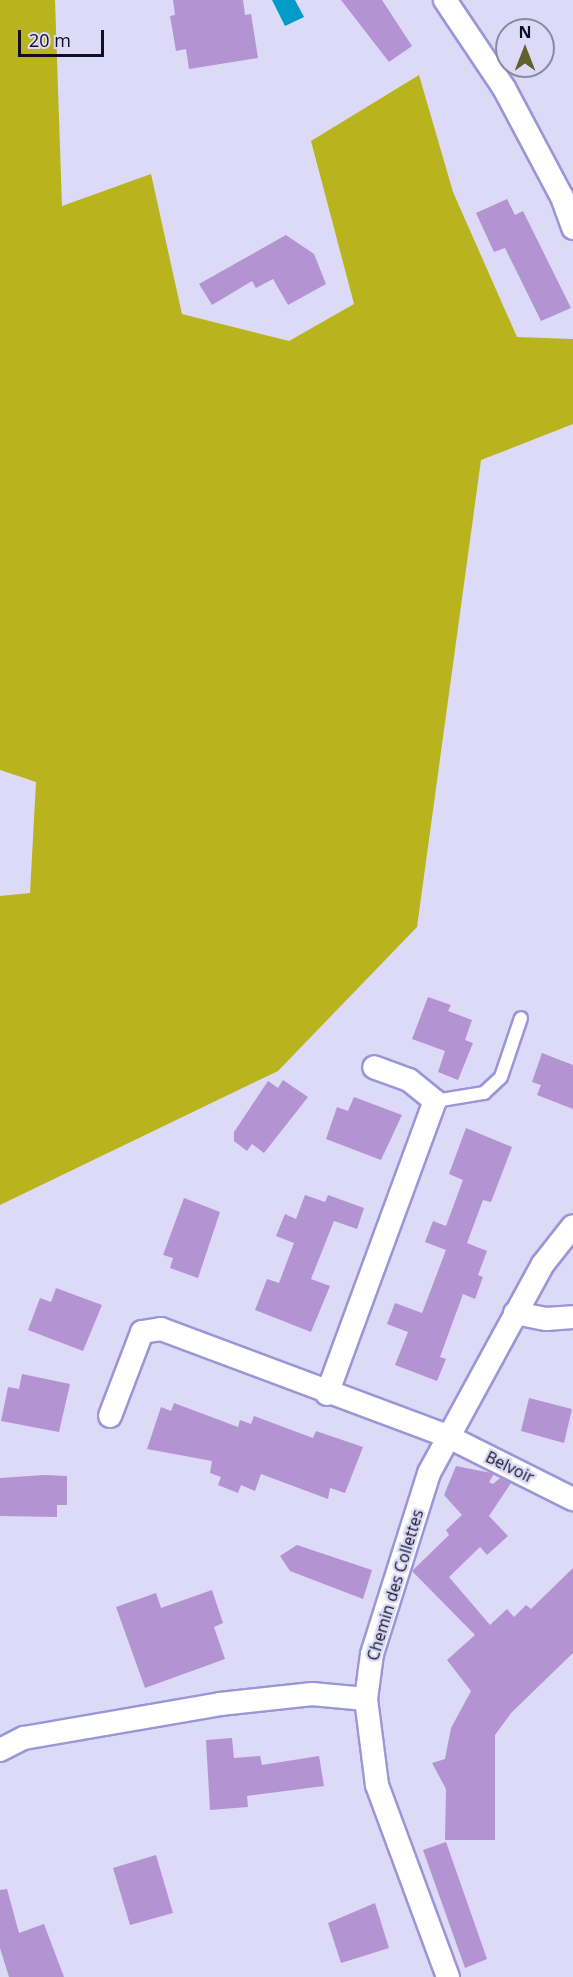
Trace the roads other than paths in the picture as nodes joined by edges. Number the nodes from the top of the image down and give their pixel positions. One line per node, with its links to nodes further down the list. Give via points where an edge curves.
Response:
1 (445, 0): 2 (street, via 504,88 562,197)
2 (573, 228)
3 (521, 1018): 5 (lane, via 501,1077 484,1094)
4 (374, 1067): 5 (street, via 409,1080)
5 (435, 1101): 9 (street)
6 (573, 1226): 7 (street, Chemin des Collettes, via 543,1264)
7 (515, 1313): 8 (street); 11 (street, Chemin des Collettes)
8 (573, 1317)
9 (327, 1394): 10 (street, via 160,1329 142,1332); 11 (street)
10 (110, 1416)
11 (447, 1436): 12 (street, Belvoir); 13 (street, Chemin des Collettes, via 429,1473 372,1654)
12 (573, 1499)
13 (366, 1699): 14 (street, via 312,1694 220,1704 24,1738); 15 (street, Chemin des Collettes, via 377,1785)
14 (0, 1750)
15 (448, 1977)

